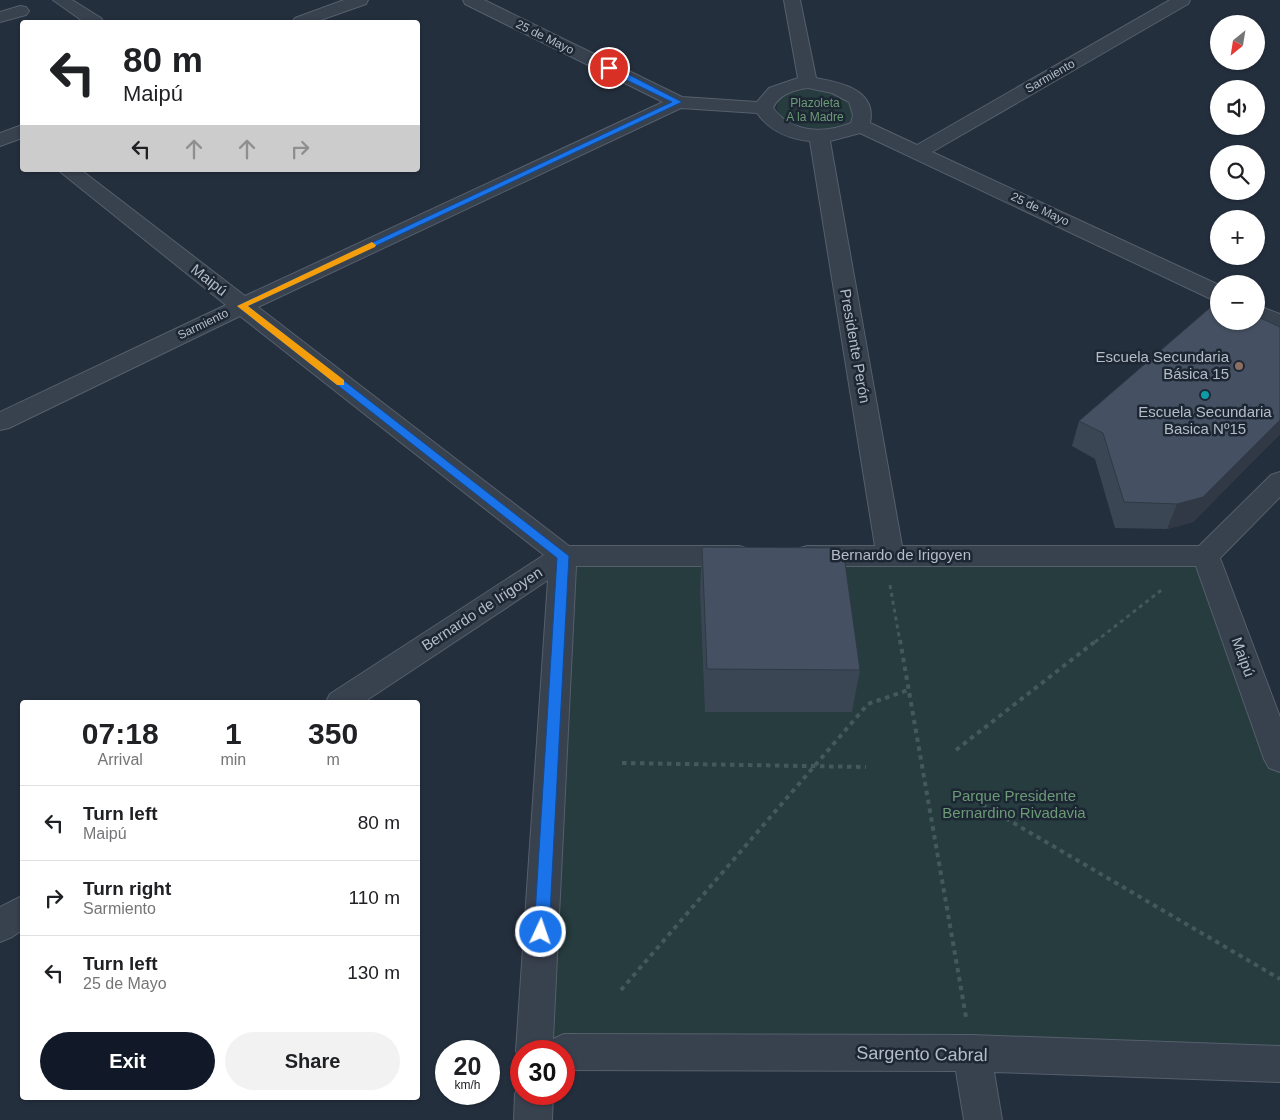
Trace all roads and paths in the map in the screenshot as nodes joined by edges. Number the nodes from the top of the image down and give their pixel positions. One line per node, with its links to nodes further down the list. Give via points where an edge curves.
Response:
1 (61, 0): 8 (street)
2 (360, 0): 9 (street)
3 (470, 0): 11 (street, 25 de Mayo)
4 (792, 0): 10 (street)
5 (1182, 0): 17 (street, Sarmiento)
6 (20, 11): 7 (street)
7 (0, 17)
8 (92, 20)
9 (307, 20)
10 (808, 82): 12 (street, via 771,94); 13 (street, via 834,87 854,97 861,104 863,117)
11 (678, 102): 12 (street, 25 de Mayo); 20 (street, Sarmiento)
12 (763, 108): 15 (street, via 769,119 781,127)
13 (860, 126): 15 (street, via 833,136); 17 (street, 25 de Mayo)
14 (20, 134): 16 (street)
15 (819, 136): 27 (street, Presidente Perón)
16 (0, 140)
17 (919, 152): 19 (street, 25 de Mayo)
18 (71, 172): 20 (street, Maipú)
19 (1210, 290)
20 (242, 306): 23 (street, Sarmiento); 25 (street, Maipú)
21 (1265, 316): 22 (street)
22 (1280, 323)
23 (0, 422)
24 (1280, 482): 26 (street)
25 (563, 556): 27 (street, Bernardo de Irigoyen, via 771,556); 30 (street, Bernardo de Irigoyen); 41 (street)
26 (1206, 556): 27 (street, Bernardo de Irigoyen); 32 (street, Maipú)
27 (889, 567): 29 (path)
28 (1164, 588): 31 (path)
29 (908, 690): 34 (path, via 868,704); 43 (path)
30 (343, 700)
31 (956, 750)
32 (1280, 759)
33 (622, 763): 34 (path)
34 (814, 766): 35 (path); 40 (path)
35 (866, 767)
36 (959, 791): 39 (path)
37 (20, 912): 38 (street)
38 (0, 926)
39 (1280, 979)
40 (622, 990)
41 (535, 1040)
42 (575, 1052): 43 (street, Sargento Cabral)
43 (972, 1053): 44 (street, Sargento Cabral); 47 (street)
44 (1280, 1064)
45 (534, 1105): 46 (street)
46 (533, 1120)
47 (983, 1120)

